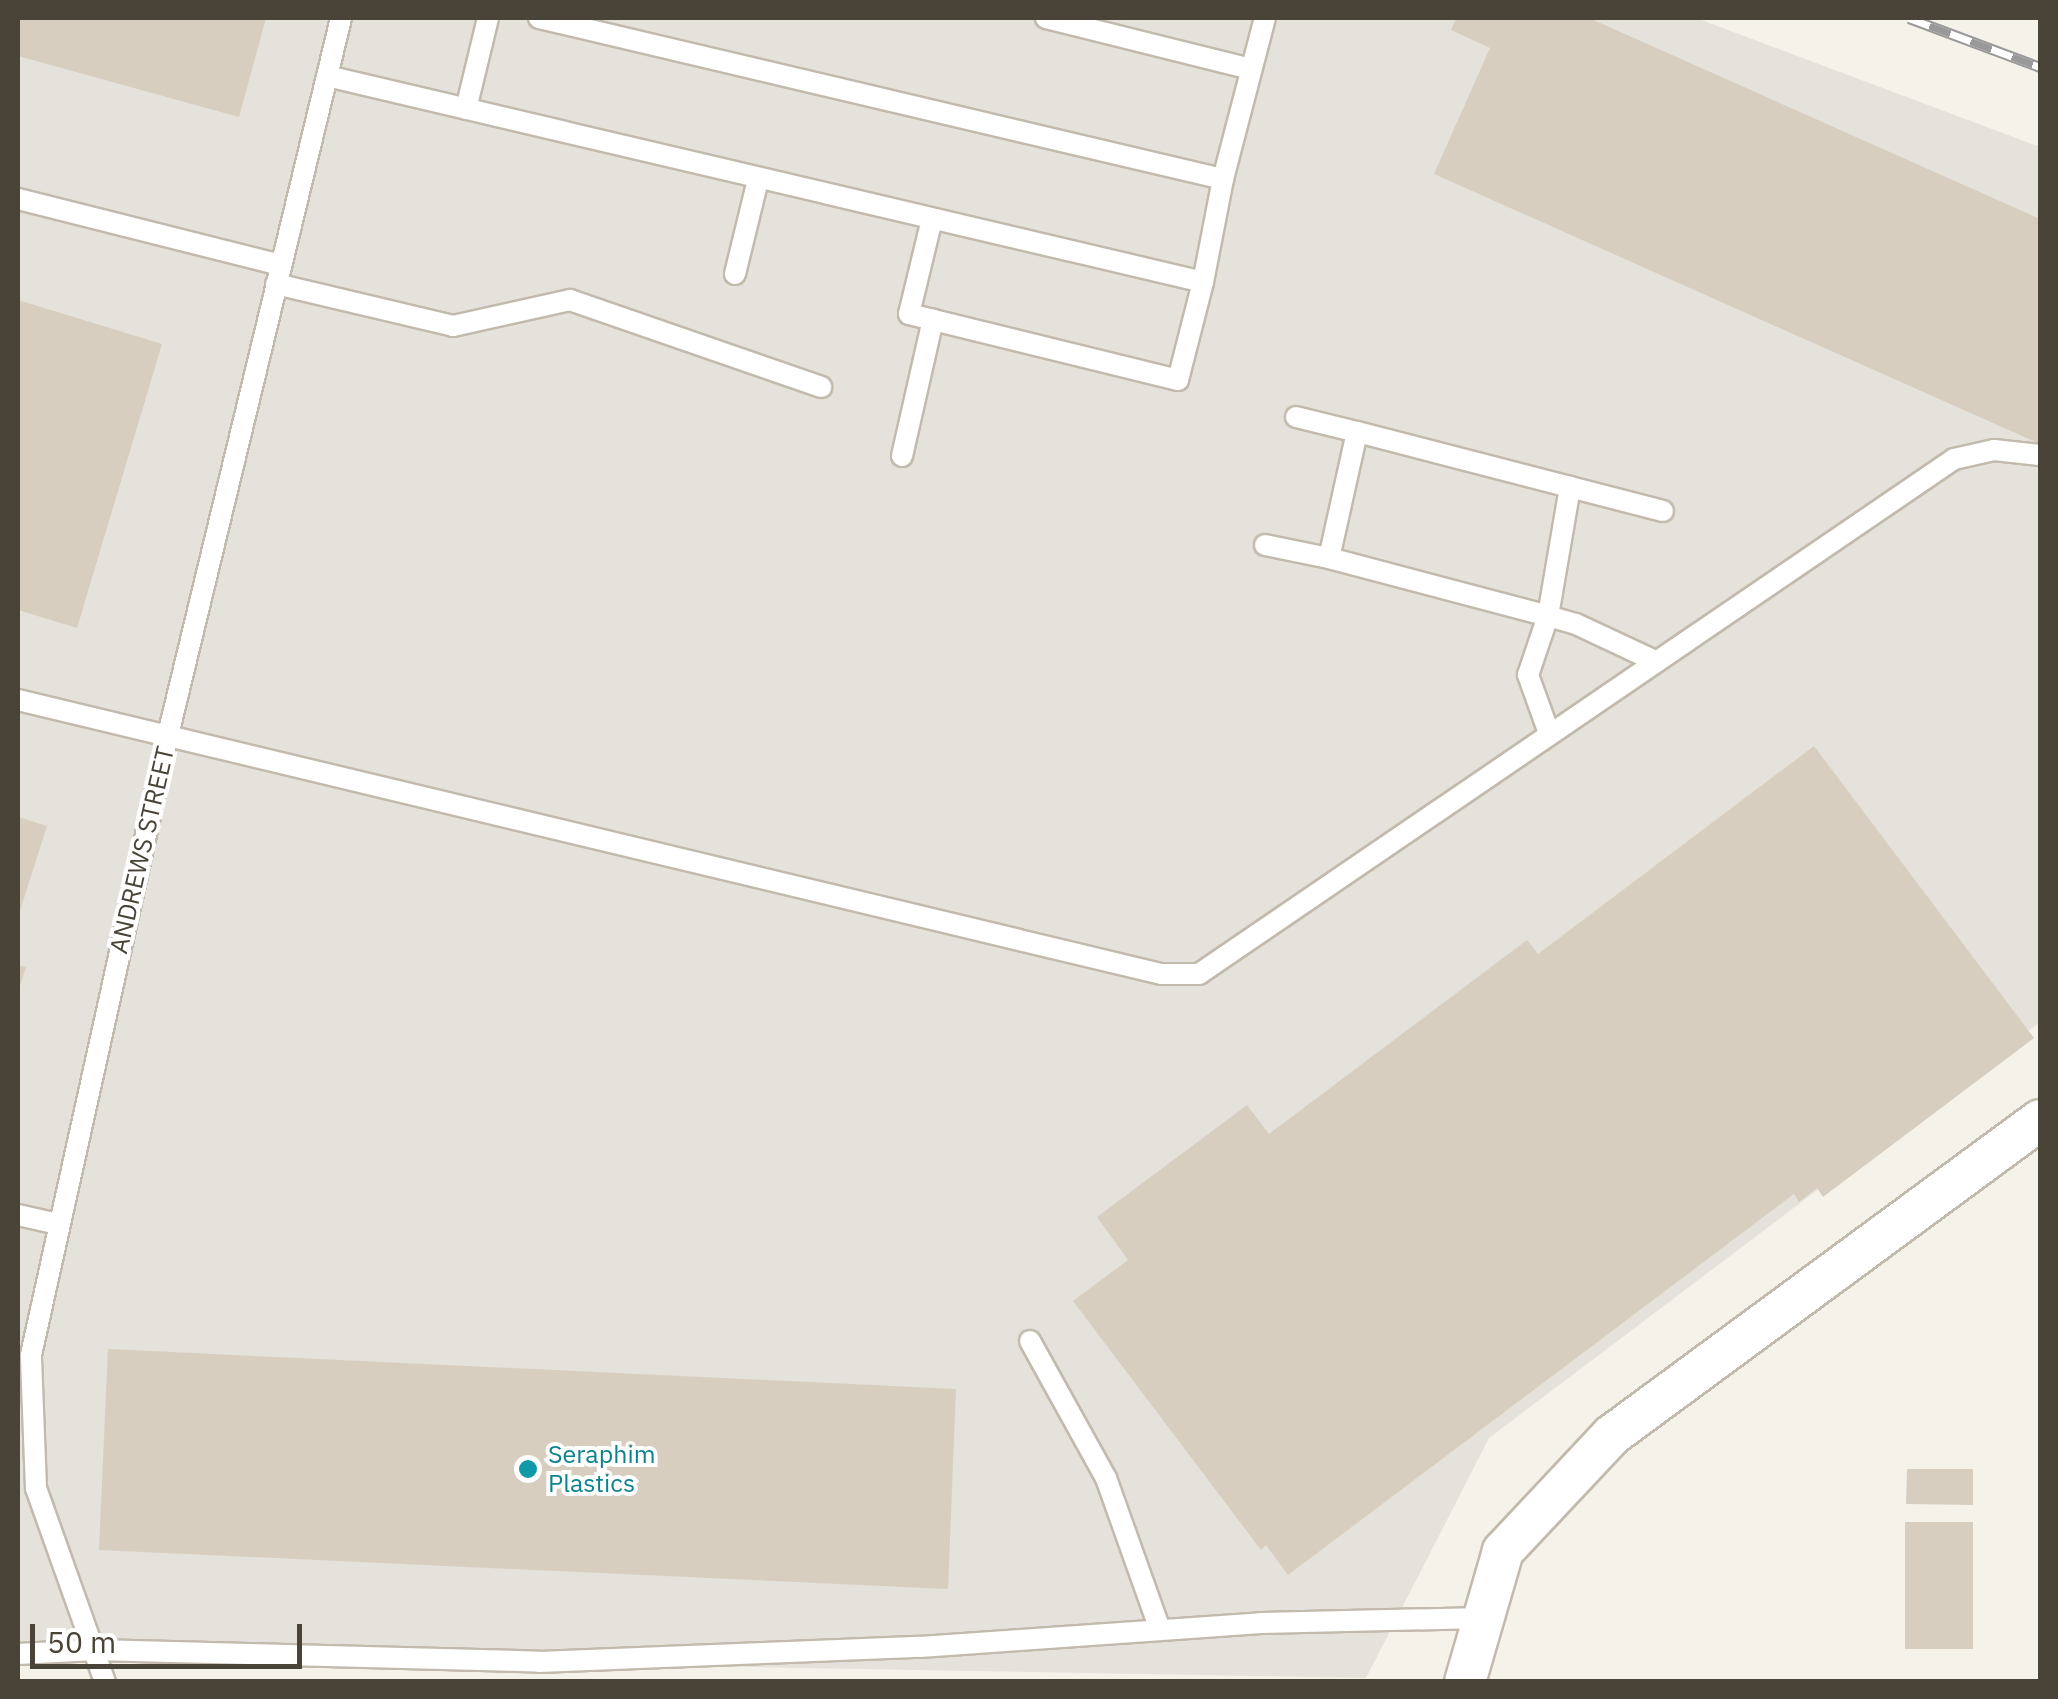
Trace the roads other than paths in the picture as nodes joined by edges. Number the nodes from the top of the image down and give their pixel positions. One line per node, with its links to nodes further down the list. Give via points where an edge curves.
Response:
1 (341, 18): 7 (lane, ANDREWS STREET)
2 (488, 18): 8 (lane)
3 (539, 18): 9 (lane)
4 (1046, 18): 6 (lane)
5 (1265, 18): 6 (lane)
6 (1250, 70): 9 (lane)
7 (327, 76): 8 (lane); 13 (lane, ANDREWS STREET)
8 (466, 109): 10 (lane)
9 (1223, 179): 15 (lane)
10 (758, 180): 12 (lane); 14 (lane)
11 (18, 199): 13 (lane)
12 (932, 218): 15 (lane); 16 (lane, via 909,314)
13 (278, 274): 17 (lane, via 453,326 570,300); 30 (lane, ANDREWS STREET)
14 (735, 274)
15 (1202, 282): 16 (lane, via 1178,380)
16 (933, 319): 21 (lane)
17 (822, 388)
18 (1296, 417): 19 (lane)
19 (1357, 432): 22 (lane); 25 (lane)
20 (2040, 455): 27 (lane, via 1994,450 1954,459)
21 (902, 456)
22 (1570, 487): 23 (lane); 26 (lane)
23 (1663, 510)
24 (1265, 544): 25 (lane)
25 (1329, 558): 26 (lane)
26 (1548, 616): 27 (lane); 29 (lane, via 1528,675)
27 (1655, 661): 29 (lane)
28 (18, 700): 30 (lane)
29 (1548, 733): 30 (lane, via 1199,974 1161,974)
30 (168, 735): 33 (lane, ANDREWS STREET)
31 (2040, 1120): 35 (street, via 1612,1435 1503,1551)
32 (18, 1215): 33 (lane)
33 (58, 1224): 37 (lane, ANDREWS STREET, via 31,1355 29,1429 36,1488)
34 (1030, 1341): 36 (lane, via 1106,1478)
35 (1483, 1618): 36 (lane); 40 (street)
36 (1160, 1630): 37 (lane, via 539,1662)
37 (95, 1650): 38 (lane); 39 (lane, ANDREWS STREET)
38 (18, 1654)
39 (105, 1682)
40 (1465, 1682)

